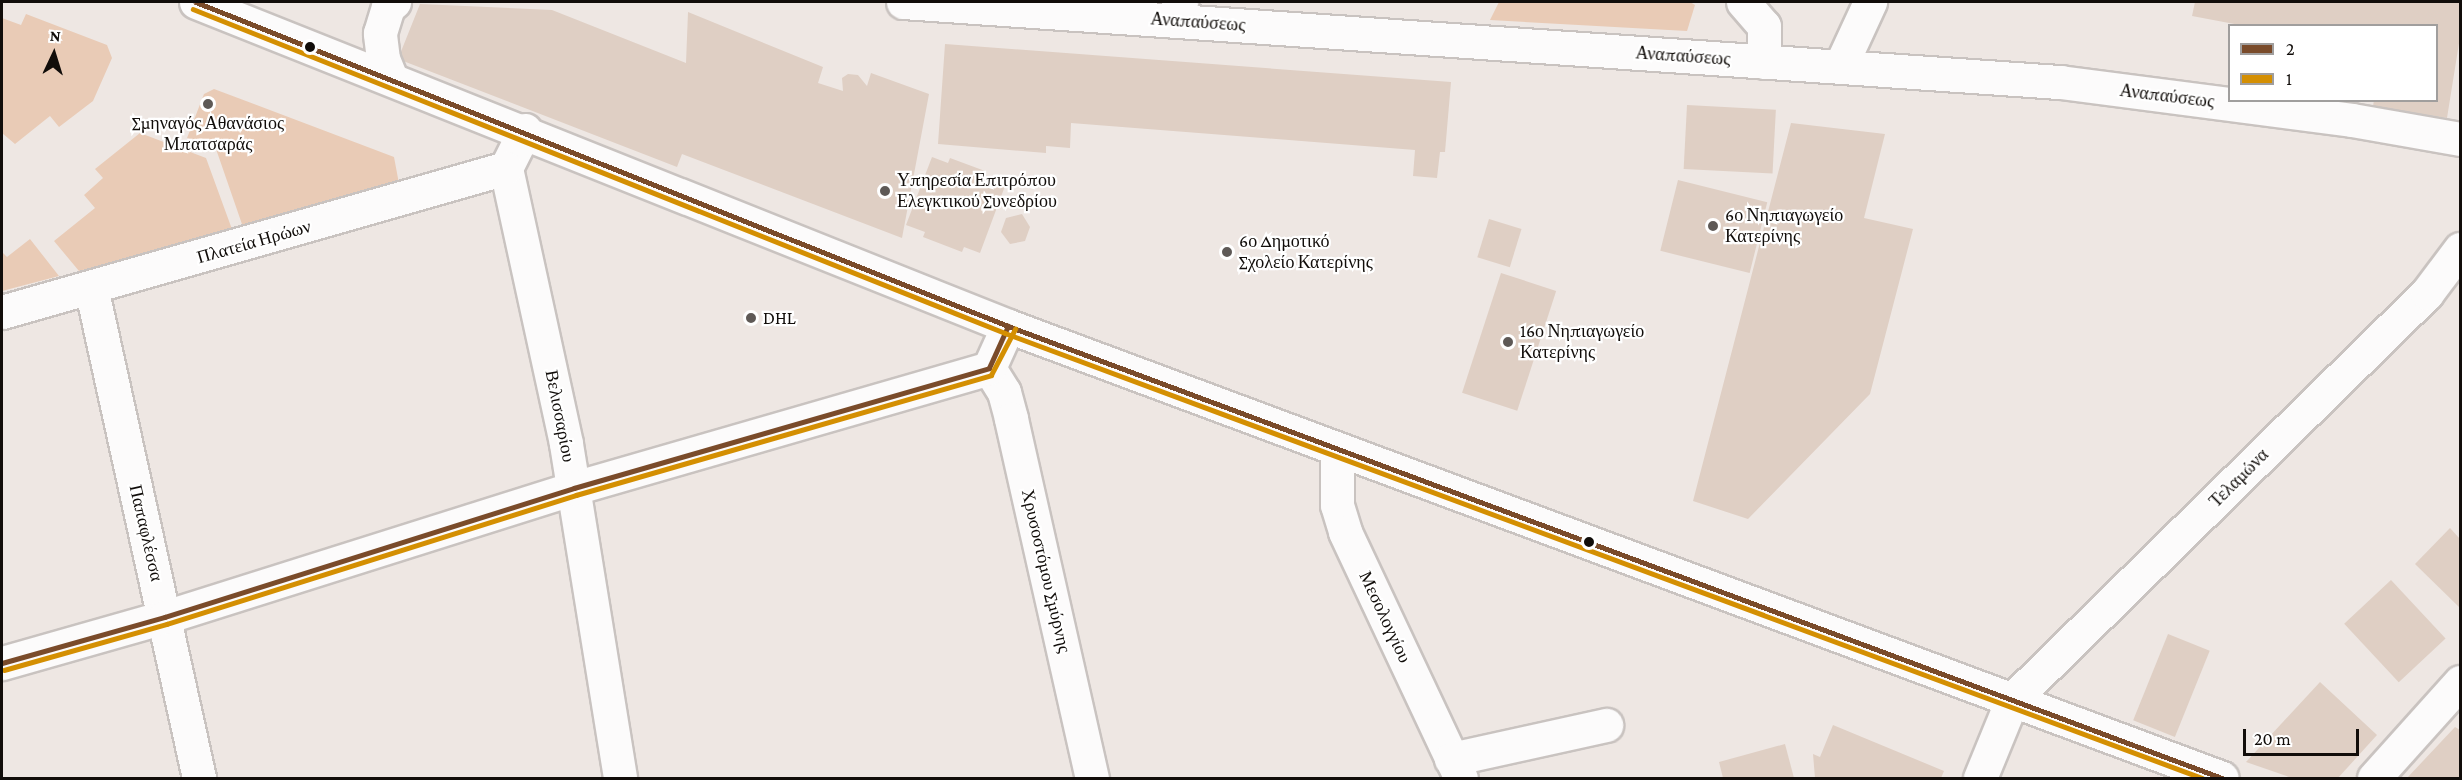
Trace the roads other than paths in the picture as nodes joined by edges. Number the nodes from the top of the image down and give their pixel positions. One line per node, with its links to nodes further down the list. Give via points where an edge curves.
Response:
1 (196, 2): 9 (street)
2 (394, 2): 9 (street, via 388,7 380,33 382,58)
3 (903, 2): 6 (street, Αναπαύσεως)
4 (1743, 2): 7 (street, via 1764,26)
5 (1870, 2): 8 (street)
6 (1176, 11): 7 (street, Αναπαύσεως)
7 (1764, 62): 8 (street, Αναπαύσεως)
8 (1840, 67): 11 (street, Αναπαύσεως, via 2072,84 2352,120)
9 (390, 76): 10 (street)
10 (525, 130): 12 (street); 16 (street)
11 (2460, 139)
12 (506, 168): 14 (street, Πλατεία Ηρώων); 19 (street, Βελισσαρίου)
13 (2460, 249): 23 (street, Τελαμώνα, via 2427,293)
14 (91, 287): 15 (street, Πλατεία Ηρώων); 20 (street, Παπαφλέσσα)
15 (2, 312)
16 (1008, 326): 17 (street); 18 (street)
17 (989, 368): 19 (street); 28 (street, Χρυσοστόμου Σμύρνης, via 1004,392 1011,419)
18 (1337, 449): 23 (street); 25 (street, Μεσολογγίου, via 1337,505 1345,532)
19 (574, 488): 20 (street); 27 (street, Βελισσαρίου)
20 (165, 617): 21 (street); 26 (street, Παπαφλέσσα)
21 (2, 663)
22 (2460, 682): 31 (street)
23 (2012, 700): 29 (street); 30 (street)
24 (1606, 725): 25 (street)
25 (1456, 769)
26 (199, 778)
27 (620, 778)
28 (1092, 778)
29 (1980, 778)
30 (2222, 778)
31 (2374, 778)

